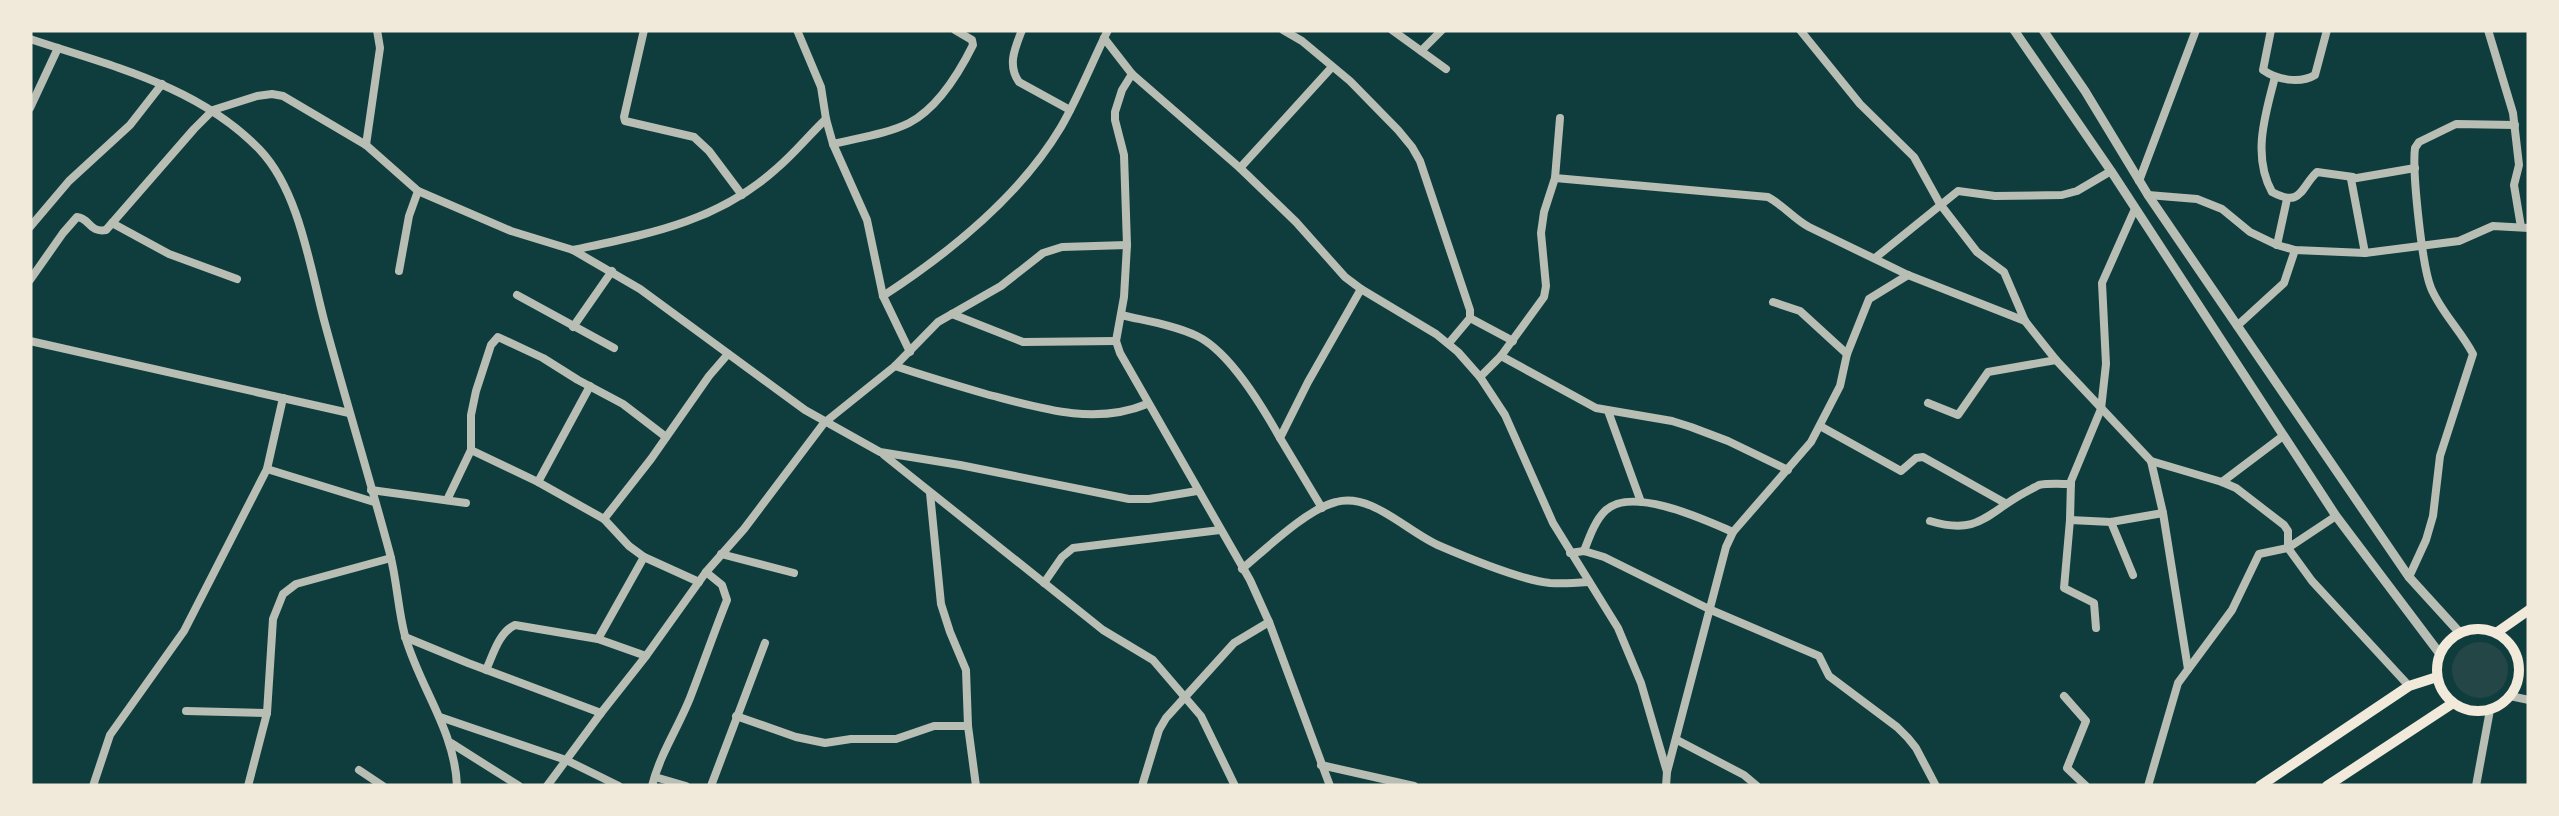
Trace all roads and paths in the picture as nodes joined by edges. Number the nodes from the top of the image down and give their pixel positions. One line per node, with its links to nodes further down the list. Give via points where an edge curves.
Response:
1 (378, 30): 34 (street)
2 (644, 30): 42 (street, via 625,120 694,137)
3 (798, 30): 31 (street)
4 (955, 30): 33 (street, via 973,45 951,85 914,120)
5 (1022, 30): 29 (street, via 1014,75)
6 (1283, 30): 20 (street)
7 (1442, 30): 19 (street)
8 (1800, 30): 45 (street, via 1916,160)
9 (2014, 30): 37 (street)
10 (2043, 30): 40 (street)
11 (2196, 30): 40 (street)
12 (2271, 30): 23 (street, via 2263,70)
13 (2327, 30): 23 (street, via 2315,75)
14 (2488, 30): 32 (street)
15 (1396, 31): 19 (street)
16 (1106, 34): 22 (street); 29 (street)
17 (30, 39): 18 (street)
18 (58, 48): 25 (street); 26 (street)
19 (1421, 51): 21 (street)
20 (1332, 67): 35 (street); 68 (street, via 1398,130 1420,161)
21 (1446, 69)
22 (1132, 74): 35 (street); 50 (street, via 1115,120 1124,155)
23 (2274, 77): 44 (street, via 2262,130 2263,167 2272,192)
24 (30, 81): 26 (street)
25 (162, 84): 28 (street); 48 (street)
26 (40, 86): 27 (street)
27 (30, 108)
28 (214, 110): 34 (street, via 257,96 283,96); 47 (street); 90 (street, via 260,150 287,194)
29 (1070, 110): 64 (street, via 1012,190 947,252)
30 (1560, 118): 39 (street)
31 (826, 119): 33 (street); 42 (street)
32 (2514, 124): 36 (street, via 2456,124 2419,142); 49 (street, via 2514,185)
33 (833, 144): 64 (street, via 868,220)
34 (366, 145): 41 (street)
35 (1240, 168): 62 (street)
36 (2415, 168): 38 (street); 52 (street)
37 (2110, 171): 45 (street, via 2062,195 1961,190); 46 (street)
38 (2353, 177): 44 (street, via 2317,172 2304,192); 55 (street)
39 (1555, 178): 56 (street, via 1768,197 1795,219); 73 (street, via 1541,234 1544,297)
40 (2139, 181): 43 (street)
41 (418, 191): 53 (street); 57 (street)
42 (742, 195): 53 (street, via 683,224)
43 (2148, 195): 51 (street, via 2208,203); 71 (street)
44 (2287, 198): 51 (street)
45 (1940, 204): 56 (street); 69 (street, via 1980,256 2005,274)
46 (2134, 211): 88 (street, via 2102,283); 93 (street)
47 (112, 223): 60 (street, via 99,231 75,219); 61 (street)
48 (30, 227)
49 (2525, 227): 52 (street, via 2493,226 2459,241)
50 (1127, 245): 66 (street, via 1052,248); 67 (street)
51 (2276, 245): 54 (street)
52 (2423, 245): 55 (street); 131 (street, via 2431,288 2473,354 2440,456 2433,516)
53 (574, 250): 58 (street)
54 (2295, 250): 55 (street); 71 (street, via 2284,283)
55 (2364, 252)
56 (1874, 258): 59 (street)
57 (399, 272)
58 (612, 272): 70 (street); 78 (street)
59 (1908, 275): 69 (street); 79 (street, via 1870,297)
60 (30, 280)
61 (238, 280)
62 (1361, 290): 75 (street); 95 (street)
63 (517, 295): 70 (street)
64 (884, 296): 77 (street)
65 (1773, 302): 79 (street, via 1800,311)
66 (952, 314): 72 (street, via 1023,342); 77 (street)
67 (1121, 315): 72 (street); 95 (street, via 1206,341 1250,388)
68 (1470, 318): 73 (street); 75 (street)
69 (2024, 321): 81 (street)
70 (573, 326): 76 (street)
71 (2237, 326): 131 (street)
72 (1116, 341): 87 (street)
73 (1512, 341): 80 (street)
74 (30, 342): 85 (street)
75 (1448, 343): 83 (street)
76 (614, 348)
77 (910, 352): 82 (street)
78 (728, 354): 91 (street); 94 (street)
79 (1847, 354): 92 (street)
80 (1502, 356): 83 (street); 89 (street)
81 (2056, 360): 86 (street, via 1988,372 1958,415); 88 (street)
82 (896, 366): 87 (street, via 1071,414 1126,412); 91 (street)
83 (1480, 377): 123 (street, via 1505,414)
84 (590, 386): 94 (street); 96 (street, via 498,337 476,392); 101 (street)
85 (283, 398): 90 (street); 99 (street)
86 (1928, 403)
87 (1147, 404): 105 (street)
88 (2101, 409): 98 (street); 103 (street)
89 (1608, 411): 100 (street, via 1691,427); 109 (street)
90 (349, 413): 104 (street)
91 (824, 422): 97 (street); 124 (street)
92 (1820, 426): 100 (street); 111 (street, via 1901,471 1923,457)
93 (2283, 436): 102 (street); 114 (street)
94 (666, 437): 115 (street)
95 (1280, 438): 112 (street)
96 (471, 450): 101 (street); 107 (street)
97 (880, 452): 105 (street, via 1129,499); 106 (street)
98 (2151, 461): 102 (street); 113 (street)
99 (267, 469): 108 (street); 172 (street, via 184,631 110,735)
100 (1788, 470): 120 (street)
101 (538, 482): 115 (street)
102 (2222, 482): 121 (street, via 2284,524)
103 (2071, 484): 111 (street, via 2038,486); 116 (street)
104 (371, 490): 107 (street); 108 (street)
105 (1198, 491): 119 (street)
106 (930, 493): 133 (street); 163 (street, via 941,604 966,670)
107 (447, 500): 110 (street)
108 (374, 502): 126 (street)
109 (1640, 502): 120 (street); 122 (street, via 1602,512)
110 (466, 503)
111 (2005, 503): 117 (street, via 1982,522)
112 (1322, 508): 127 (street); 134 (street, via 1363,501 1426,540 1521,576)
113 (2163, 513): 118 (street); 148 (street)
114 (2336, 516): 121 (street); 145 (street)
115 (604, 519): 125 (street)
116 (2070, 520): 118 (street); 138 (street, via 2064,588 2094,603)
117 (1930, 521)
118 (2111, 522): 130 (street)
119 (1220, 530): 127 (street); 133 (street, via 1073,548)
120 (1733, 532): 135 (street)
121 (2288, 548): 148 (street, via 2259,554 2232,610); 151 (street)
122 (1584, 551): 123 (street); 135 (street)
123 (1570, 553): 134 (street)
124 (722, 554): 128 (street); 129 (street)
125 (644, 557): 132 (street); 142 (street)
126 (391, 558): 141 (street); 160 (street, via 296,584 283,594 273,618)
127 (1242, 569): 137 (street)
128 (706, 572): 132 (street); 171 (street, via 728,600)
129 (794, 574)
130 (2133, 575)
131 (2408, 578): 139 (street)
132 (698, 582): 146 (street)
133 (1044, 582): 154 (street, via 1102,630 1153,660)
134 (1589, 582): 169 (street, via 1631,657)
135 (1711, 610): 164 (street); 188 (street, via 1818,656 1829,676 1908,738)
136 (2529, 610): 140 (main road)
137 (1269, 622): 154 (street, via 1234,644); 167 (street)
138 (2096, 628)
139 (2460, 633): 140 (main road); 145 (main road)
140 (2496, 633): 147 (main road)
141 (405, 637): 149 (street); 162 (street)
142 (598, 639): 146 (street); 149 (street, via 515,625)
143 (765, 643): 161 (street)
144 (2529, 648): 147 (main road)
145 (2440, 654): 150 (main road)
146 (646, 656): 159 (street)
147 (2517, 656): 153 (main road, via 2519,677)
148 (2188, 668): 190 (street)
149 (486, 670): 159 (street)
150 (2437, 677): 151 (main road); 156 (main road)
151 (2409, 686): 191 (main road)
152 (2064, 696): 189 (street, via 2086,720 2066,768)
153 (2510, 696): 155 (street); 157 (main road)
154 (1183, 697): 182 (street, via 1159,730); 183 (street, via 1201,716)
155 (2529, 700)
156 (2453, 703): 157 (main road); 170 (main road)
157 (2490, 710): 194 (street)
158 (186, 711): 160 (street)
159 (601, 712): 166 (street)
160 (267, 713): 173 (street)
161 (736, 716): 163 (street, via 824,743); 180 (street)
162 (440, 718): 165 (street); 166 (street)
163 (968, 726): 181 (street)
164 (1677, 740): 169 (street); 187 (street)
165 (451, 744): 175 (street); 176 (street)
166 (566, 760): 177 (street); 178 (street)
167 (1322, 765): 184 (street); 185 (street)
168 (359, 770): 174 (street)
169 (1668, 772): 186 (street)
170 (2349, 772): 192 (main road); 193 (street)
171 (654, 781): 179 (street)
172 (93, 786)
173 (248, 786)
174 (382, 786)
175 (457, 786)
176 (519, 786)
177 (547, 786)
178 (619, 786)
179 (686, 786)
180 (711, 786)
181 (976, 786)
182 (1142, 786)
183 (1235, 786)
184 (1330, 786)
185 (1414, 786)
186 (1666, 786)
187 (1757, 786)
188 (1936, 786)
189 (2086, 786)
190 (2148, 786)
191 (2260, 786)
192 (2327, 786)
193 (2347, 786)
194 (2476, 786)

